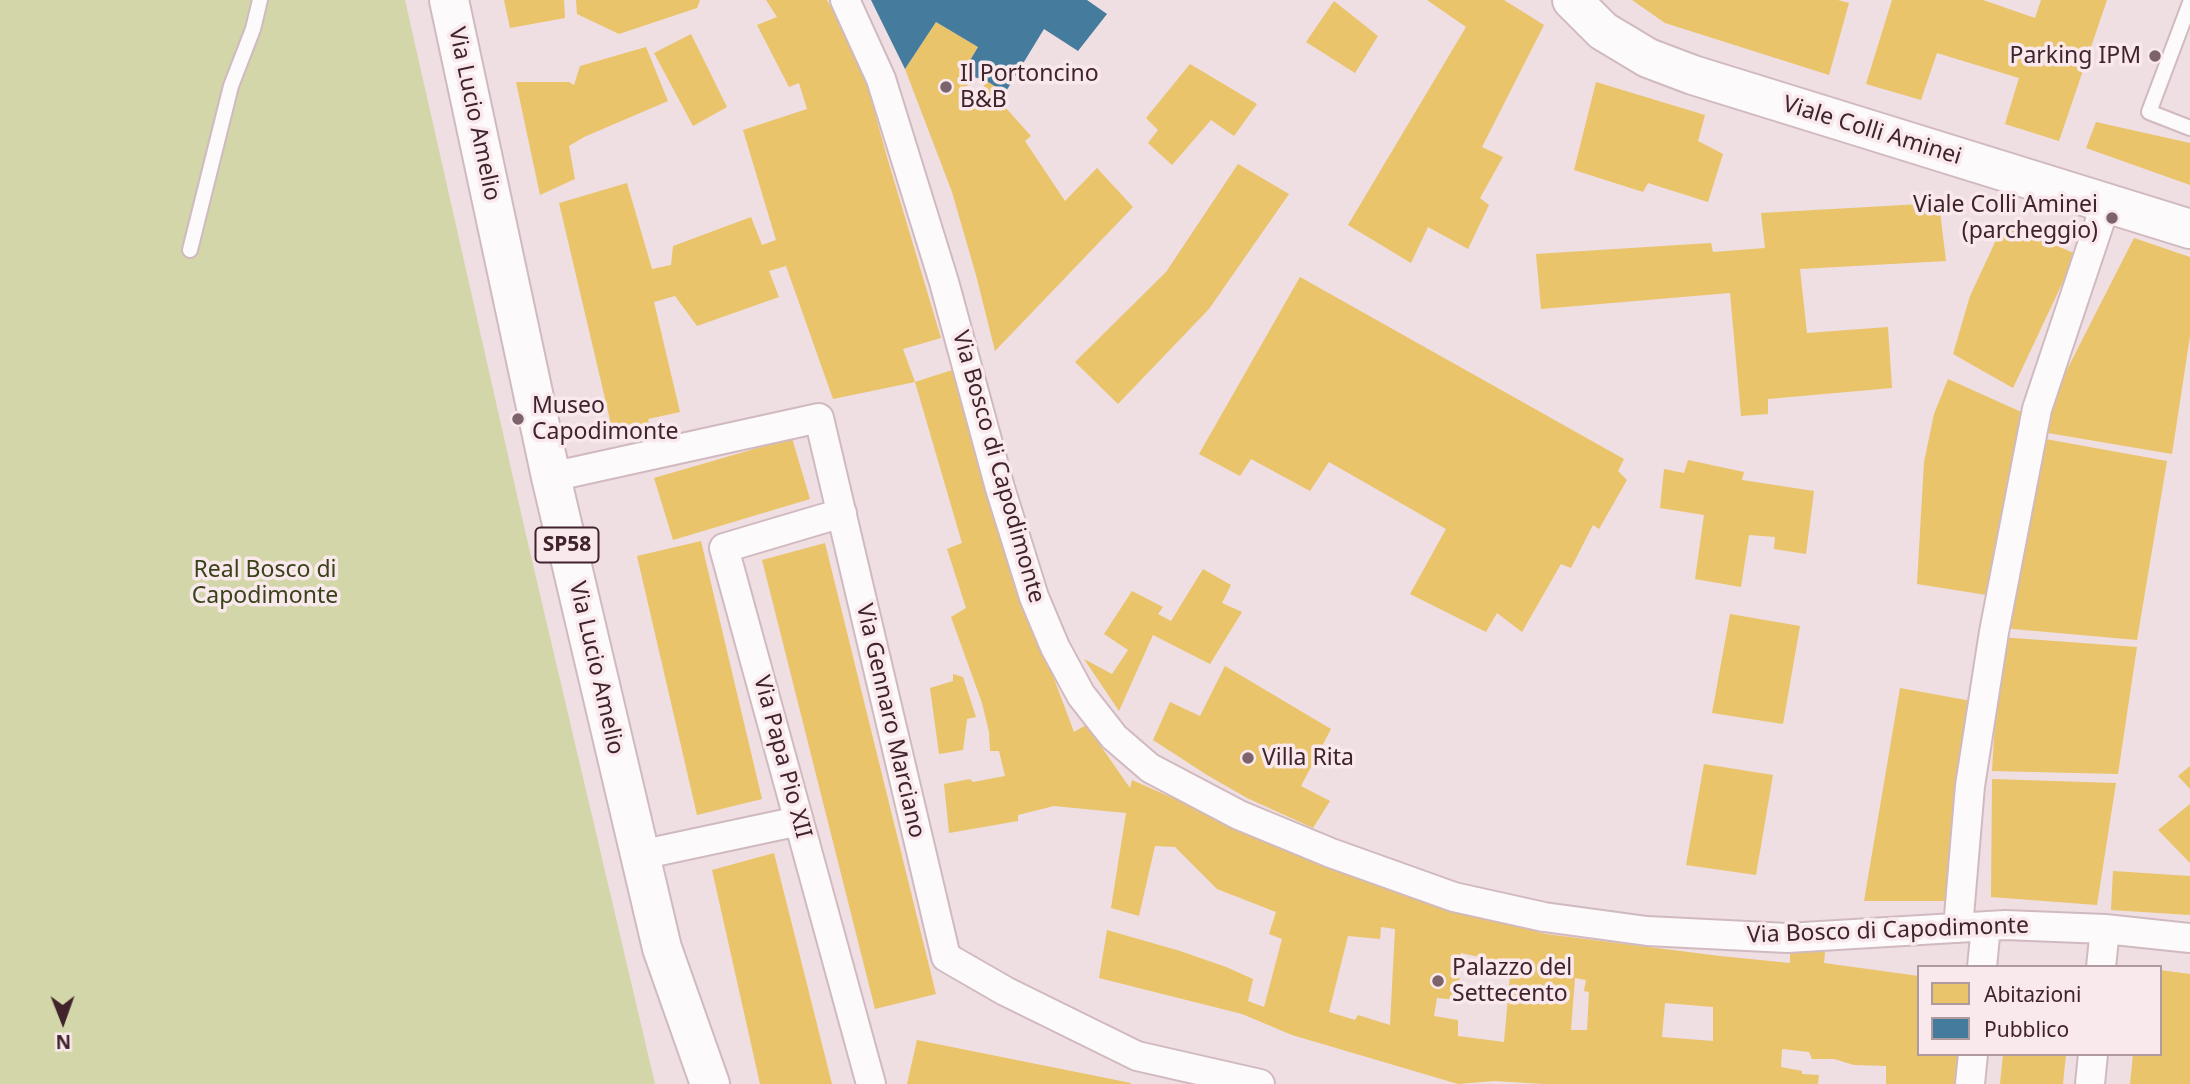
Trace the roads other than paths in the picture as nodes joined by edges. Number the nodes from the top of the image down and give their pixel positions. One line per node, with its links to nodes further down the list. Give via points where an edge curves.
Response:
1 (260, 0): 9 (lane, via 231,86)
2 (449, 0): 10 (main road, Via Lucio Amelio / SP58)
3 (845, 0): 15 (street, Via Bosco di Capodimonte, via 881,79 1034,597 1081,695 1132,753 1150,768 1239,815 1331,853 1454,897 1544,917 1647,931 1787,938)
4 (1572, 0): 8 (main road, Viale Colli Aminei, via 1603,31 1648,58 1693,75)
5 (2190, 4): 6 (lane, via 2149,112)
6 (2190, 128)
7 (2100, 221): 15 (street, via 2037,409 1972,773)
8 (2190, 229)
9 (190, 250)
10 (551, 477): 11 (street, Via Gennaro Marciano, via 819,418); 13 (main road, Via Lucio Amelio / SP58)
11 (842, 513): 12 (street, Via Papa Pio XII, via 724,548); 24 (street, Via Gennaro Marciano, via 946,957 1137,1056)
12 (799, 821): 13 (street); 23 (street, Via Papa Pio XII)
13 (640, 855): 22 (main road, Via Lucio Amelio / SP58, via 662,948)
14 (1986, 926): 15 (street, Via Bosco di Capodimonte); 16 (street, Via Bosco di Capodimonte); 18 (street)
15 (1958, 928)
16 (2105, 929): 17 (street, Via Bosco di Capodimonte); 19 (street)
17 (2190, 939)
18 (1982, 965)
19 (2101, 965)
20 (1973, 1056): 25 (street)
21 (2093, 1056): 26 (street)
22 (710, 1084)
23 (871, 1084)
24 (1261, 1084)
25 (1970, 1084)
26 (2090, 1084)

